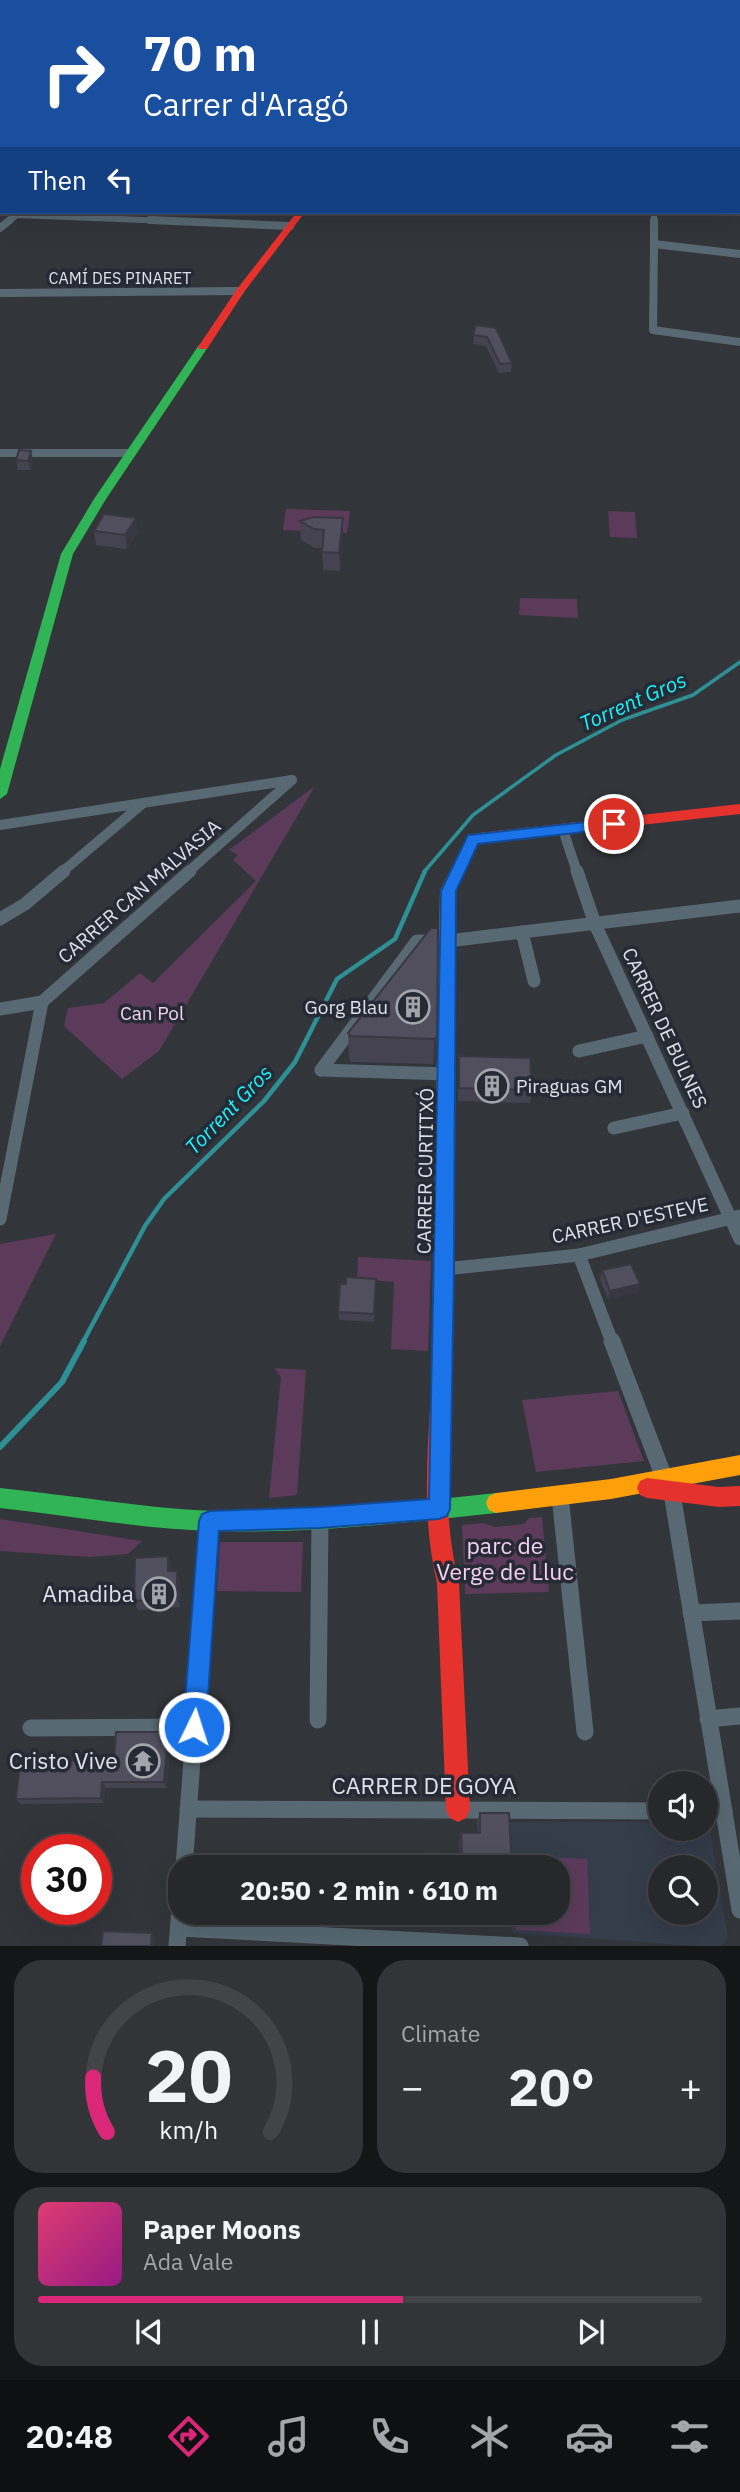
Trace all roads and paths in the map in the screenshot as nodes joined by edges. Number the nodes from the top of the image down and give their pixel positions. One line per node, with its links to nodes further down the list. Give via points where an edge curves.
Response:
1 (18, 214): 6 (street)
2 (40, 214): 5 (street)
3 (299, 214): 5 (street)
4 (654, 214): 7 (street)
5 (290, 226): 9 (street)
6 (0, 229)
7 (654, 244): 8 (street); 11 (street, via 653,330)
8 (740, 254)
9 (240, 291): 10 (street, CAMÍ DES PINARET); 13 (street)
10 (0, 293)
11 (740, 342)
12 (0, 453): 13 (street)
13 (132, 453): 14 (street, via 67,554)
14 (0, 794)
15 (142, 805): 17 (street); 20 (street, via 25,904); 25 (street, CARRER CAN MALVASIA, via 292,780)
16 (740, 809): 18 (street)
17 (0, 825)
18 (563, 830): 21 (street, CARRER DE BULNES); 23 (street, CARRER CURTITXÓ, via 473,839 448,891)
19 (740, 906): 21 (street)
20 (0, 919)
21 (595, 924): 22 (street); 27 (street, CARRER DE BULNES)
22 (522, 932): 23 (street); 24 (street)
23 (448, 941): 29 (street, CARRER CURTITXÓ); 29 (street, via 417,941 321,1070)
24 (534, 981)
25 (42, 1002): 26 (street); 33 (street)
26 (0, 1009)
27 (647, 1036): 28 (street); 30 (street, CARRER DE BULNES)
28 (579, 1051)
29 (447, 1074): 36 (street, CARRER CURTITXÓ)
30 (683, 1113): 31 (street); 32 (street, CARRER DE BULNES)
31 (614, 1128)
32 (736, 1217): 34 (street, CARRER DE BULNES); 35 (street, CARRER D'ESTEVE)
33 (0, 1219)
34 (740, 1239)
35 (579, 1255): 36 (street, CARRER D'ESTEVE); 38 (street)
36 (445, 1269): 42 (street, CARRER CURTITXÓ)
37 (740, 1465): 38 (street)
38 (669, 1486): 39 (street); 40 (street, via 719,1497); 46 (street)
39 (560, 1496): 42 (street); 52 (street)
40 (740, 1496)
41 (6, 1499): 44 (street)
42 (439, 1509): 43 (street); 55 (street, CARRER CURTITXÓ)
43 (320, 1518): 44 (street); 49 (street)
44 (210, 1521): 50 (street)
45 (740, 1611): 46 (street)
46 (691, 1613): 48 (street)
47 (740, 1716): 48 (street)
48 (708, 1718): 53 (street)
49 (318, 1720)
50 (194, 1727): 51 (street); 54 (street)
51 (31, 1728)
52 (585, 1732)
53 (712, 1771)
54 (188, 1809): 55 (street, CARRER DE GOYA); 59 (street)
55 (458, 1810): 56 (street, CARRER DE GOYA)
56 (648, 1811)
57 (718, 1814): 58 (street)
58 (734, 1833): 60 (street)
59 (185, 1855)
60 (740, 1910)
61 (178, 1937): 62 (street)
62 (520, 1946)

